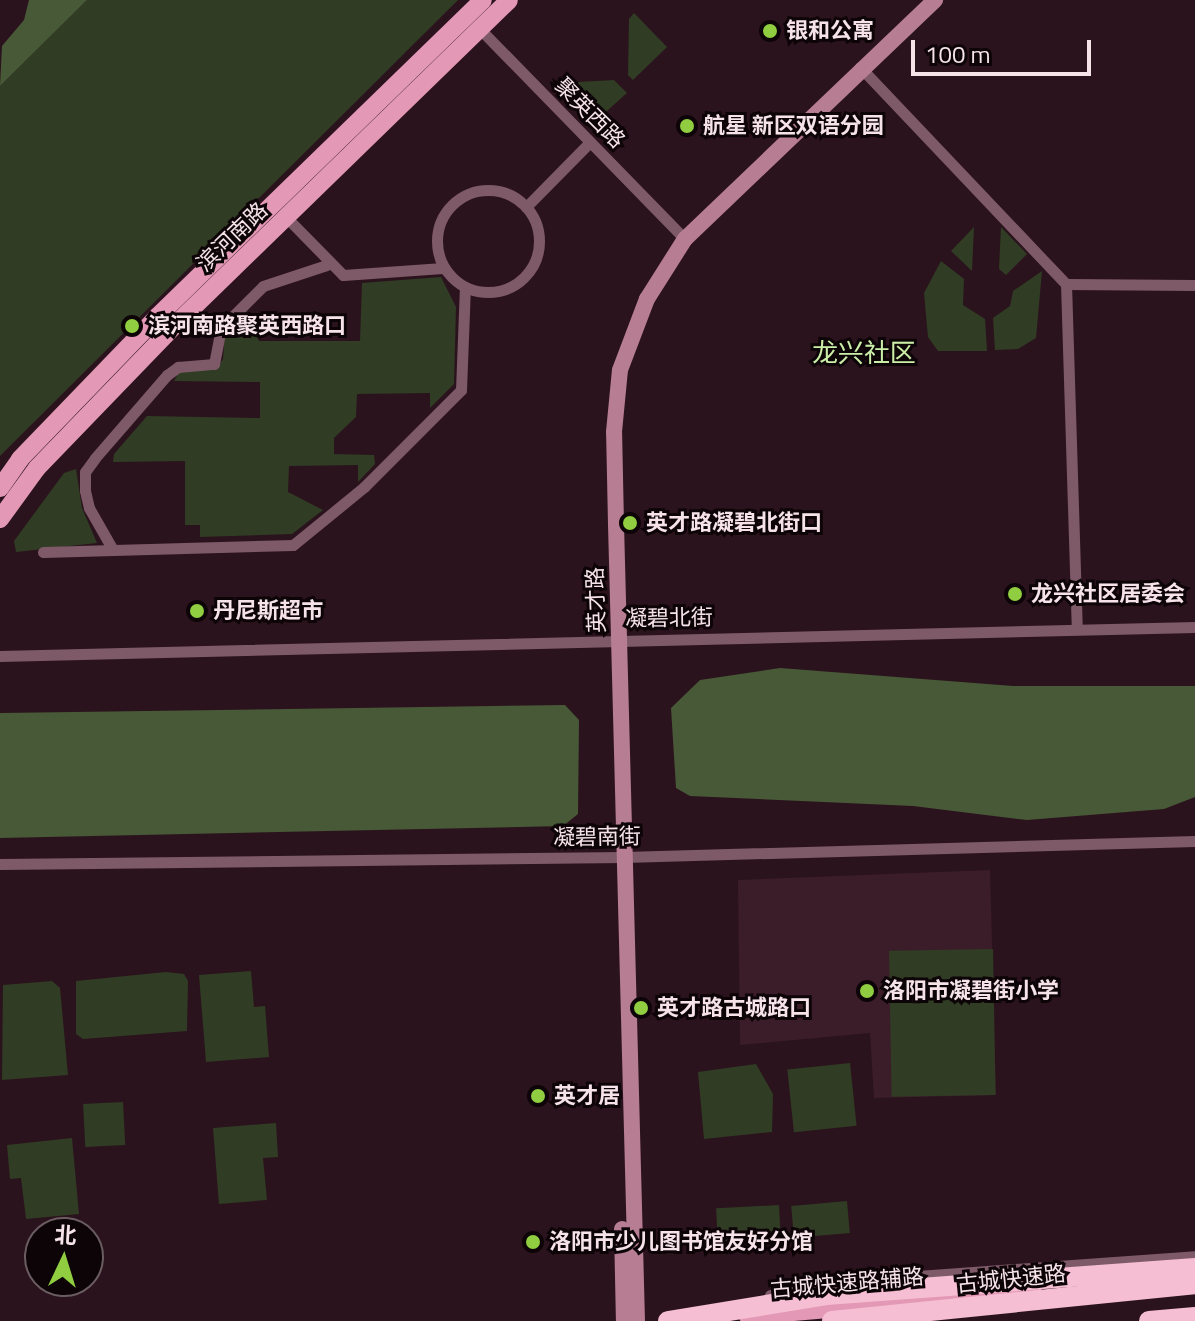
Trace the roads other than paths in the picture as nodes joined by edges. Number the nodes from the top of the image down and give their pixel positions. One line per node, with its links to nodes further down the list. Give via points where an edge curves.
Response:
1 (483, 0): 5 (main road, 滨河南路)
2 (509, 0): 5 (main road, 滨河南路)
3 (922, 0): 10 (main road, 英才路)
4 (935, 0): 6 (main road, 英才路)
5 (472, 21): 7 (street, 聚英西路); 9 (main road, 滨河南路); 16 (main road, 滨河南路, via 158,316 20,459)
6 (860, 67): 10 (main road, 英才路); 13 (street)
7 (590, 142): 8 (street); 10 (street, 聚英西路)
8 (526, 207): 12 (street, via 493,190 456,200 437,232); 15 (street, via 540,242 526,276 492,293)
9 (287, 218): 11 (street); 17 (main road, 滨河南路, via 37,468)
10 (682, 235): 22 (main road, 英才路, via 647,299 620,370 614,432)
11 (327, 265): 12 (street, via 343,275 362,277); 18 (street, via 263,286 221,328 214,364 178,367 167,375 95,458 85,472 85,490)
12 (443, 268): 15 (street)
13 (1066, 284): 14 (street); 21 (street)
14 (1195, 285)
15 (465, 287): 18 (street, via 461,390 364,487 293,545)
16 (0, 488)
17 (0, 519)
18 (113, 550): 19 (street)
19 (43, 552)
20 (1195, 627): 21 (street, 凝碧北街)
21 (1077, 629): 22 (street, 凝碧北街)
22 (614, 639): 23 (street, 凝碧北街); 25 (main road, 英才路)
23 (0, 656)
24 (1195, 841): 25 (street, 凝碧南街)
25 (620, 857): 26 (street, 凝碧南街); 32 (main road, 英才路); 33 (main road, 英才路)
26 (0, 864)
27 (1195, 1256): 34 (street, via 820,1283)
28 (1195, 1268): 35 (highway, via 826,1295)
29 (1195, 1276): 36 (main road, 古城快速路辅路)
30 (1195, 1284): 37 (highway, 古城快速路)
31 (1195, 1317): 38 (highway)
32 (624, 1321)
33 (637, 1321)
34 (659, 1321)
35 (668, 1321)
36 (694, 1321)
37 (832, 1321)
38 (1149, 1321)

